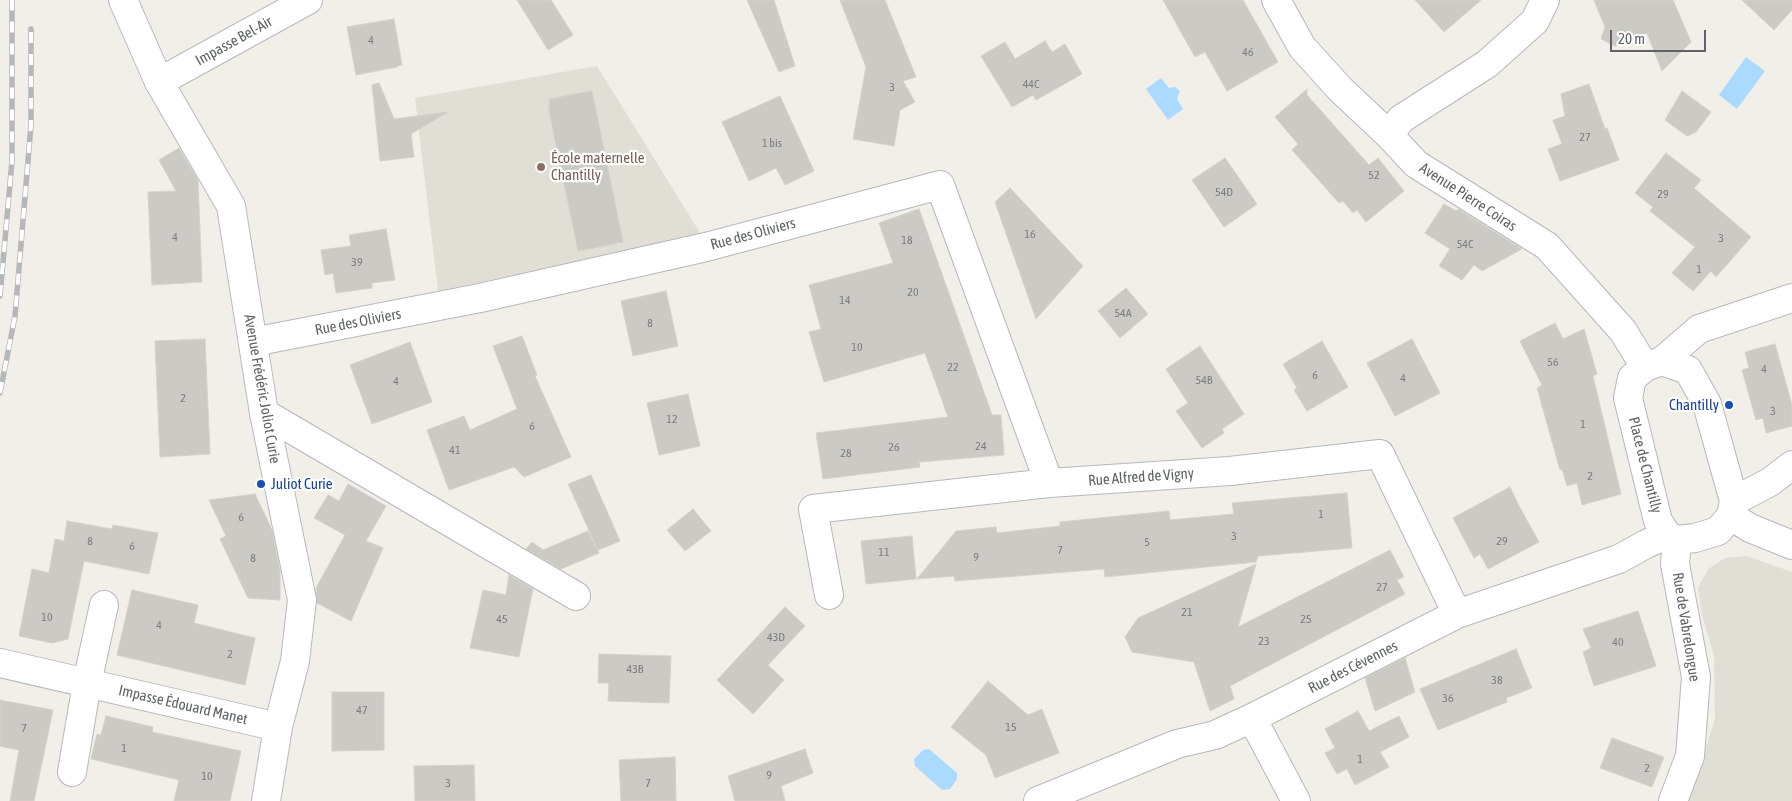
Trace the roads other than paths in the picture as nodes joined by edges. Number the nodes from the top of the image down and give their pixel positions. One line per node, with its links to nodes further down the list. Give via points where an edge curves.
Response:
1 (122, 0): 5 (street, Avenue Frédéric Joliot Curie)
2 (308, 0): 5 (street, Impasse Bel-Air)
3 (1276, 0): 6 (street, Avenue Pierre Coiras, via 1302,47 1340,89)
4 (1545, 0): 6 (street, via 1535,21 1487,64 1402,120)
5 (159, 82): 8 (street, Avenue Frédéric Joliot Curie, via 231,206)
6 (1389, 135): 9 (street, Avenue Pierre Coiras, via 1416,164 1547,246)
7 (1792, 298): 9 (street, Place de Chantilly, via 1699,329)
8 (253, 342): 10 (street, Avenue Frédéric Joliot Curie); 12 (street, Rue des Oliviers, via 480,298 706,247 940,185)
9 (1654, 364): 13 (street, via 1688,370 1707,404); 14 (street, Place de Chantilly, via 1632,378 1628,398 1658,521)
10 (264, 412): 16 (street); 23 (street, Avenue Frédéric Joliot Curie, via 302,600 296,661)
11 (1792, 466): 13 (street)
12 (1049, 483): 17 (street, Rue Alfred de Vigny, via 813,509); 19 (street, Rue Alfred de Vigny, via 1230,471 1380,454)
13 (1732, 508): 14 (street, via 1718,531 1695,538); 15 (street, via 1750,528)
14 (1672, 538): 19 (street, Rue des Cévennes, via 1646,544 1619,559); 28 (street, Rue de Vabrelongue, via 1696,677 1690,756)
15 (1792, 545)
16 (576, 596)
17 (829, 596)
18 (104, 605): 21 (street)
19 (1457, 614): 22 (street, Rue des Cévennes)
20 (0, 663): 21 (street, Impasse Édouard Manet)
21 (87, 683): 23 (street, Impasse Édouard Manet); 24 (street)
22 (1252, 718): 26 (street, Rue des Cévennes, via 1215,736 1177,744); 27 (street)
23 (278, 727): 25 (street, Avenue Frédéric Joliot Curie)
24 (72, 772)
25 (266, 801)
26 (1038, 801)
27 (1296, 801)
28 (1673, 801)

